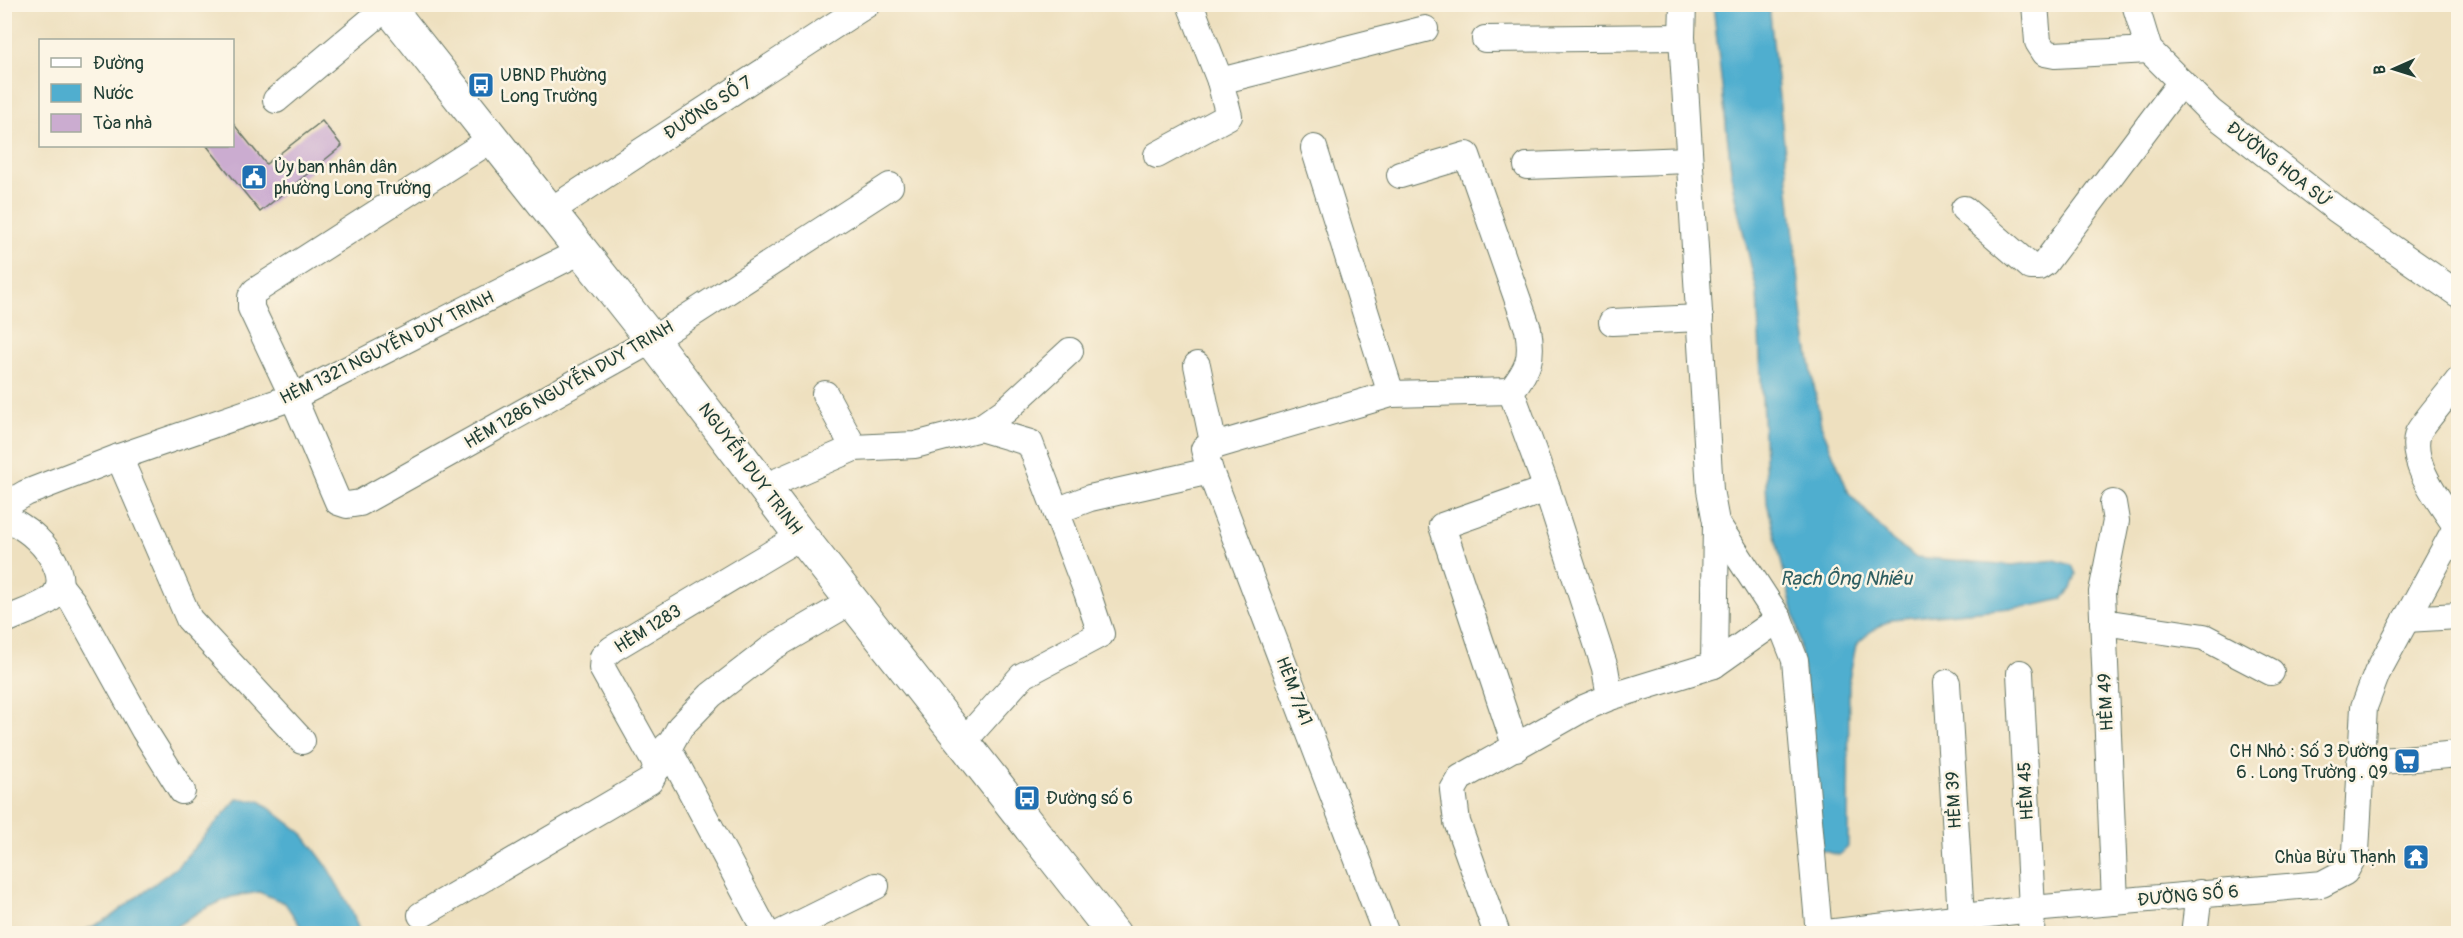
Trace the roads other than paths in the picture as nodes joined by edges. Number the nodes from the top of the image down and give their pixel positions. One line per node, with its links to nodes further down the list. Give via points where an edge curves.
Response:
1 (867, 4): 22 (street, ĐƯỜNG SỐ 7)
2 (1190, 4): 11 (street)
3 (1683, 4): 8 (street)
4 (2035, 4): 10 (street, via 2038,42 2045,53)
5 (2135, 4): 10 (street, ĐƯỜNG HOA SỨ)
6 (391, 7): 13 (street); 14 (main road, NGUYỄN DUY TRINH)
7 (1425, 29): 11 (street)
8 (1682, 37): 9 (street); 17 (street)
9 (1485, 39)
10 (2149, 50): 12 (street, ĐƯỜNG HOA SỨ)
11 (1220, 81): 16 (street, via 1229,116)
12 (2181, 82): 21 (street, via 2039,267 2031,267); 24 (street, ĐƯỜNG HOA SỨ, via 2210,111 2336,209)
13 (276, 100)
14 (492, 139): 22 (main road, NGUYỄN DUY TRINH); 34 (street, via 255,291 251,308)
15 (1314, 148): 33 (street)
16 (1157, 155)
17 (1689, 160): 18 (street); 25 (street)
18 (1527, 166)
19 (1400, 175): 31 (street, via 1467,155 1532,348 1527,371)
20 (890, 186): 27 (street, HẺM 1286 NGUYỄN DUY TRINH)
21 (1964, 209)
22 (550, 211): 23 (main road, NGUYỄN DUY TRINH)
23 (582, 251): 27 (main road, NGUYỄN DUY TRINH); 34 (street, HẺM 1321 NGUYỄN DUY TRINH)
24 (2458, 294)
25 (1700, 318): 26 (street); 45 (street, via 1710,490)
26 (1612, 322)
27 (652, 340): 34 (street, HẺM 1286 NGUYỄN DUY TRINH, via 360,503 338,502); 39 (main road, NGUYỄN DUY TRINH)
28 (1070, 351): 35 (street, via 1006,410)
29 (1197, 365): 37 (street, HẺM 7/41)
30 (2458, 381): 46 (street, via 2418,433 2423,474)
31 (1511, 391): 33 (street); 40 (street)
32 (825, 394): 36 (street)
33 (1391, 394): 37 (street)
34 (293, 397): 38 (street, HẺM 1321 NGUYỄN DUY TRINH)
35 (980, 428): 36 (street, via 915,445); 43 (street, via 1030,443)
36 (854, 448): 39 (street)
37 (1209, 456): 43 (street); 76 (street, HẺM 7/41)
38 (119, 457): 42 (street, HẺM 1321 NGUYỄN DUY TRINH, via 26,493); 60 (street, via 189,619)
39 (764, 487): 47 (main road, NGUYỄN DUY TRINH)
40 (1547, 489): 59 (street, via 1605,668); 62 (street, via 1442,526)
41 (2114, 503): 54 (street, HẺM 49, via 2116,521 2102,592)
42 (4, 510)
43 (1056, 511): 61 (street, via 1101,634 1022,676)
44 (4, 516): 48 (street, via 35,536 46,549 61,578)
45 (1716, 522): 51 (street); 55 (street)
46 (2457, 525): 52 (street, ĐƯỜNG SỐ 6)
47 (801, 536): 49 (main road, NGUYỄN DUY TRINH); 64 (street, HẺM 1283, via 603,657 602,668)
48 (61, 587): 53 (street, via 49,601); 66 (street)
49 (852, 601): 61 (main road, NGUYỄN DUY TRINH); 64 (street, via 773,647 711,695 680,727)
50 (2458, 616): 52 (street)
51 (1779, 619): 55 (street); 78 (street, via 1795,660)
52 (2406, 619): 65 (street, ĐƯỜNG SỐ 6, via 2364,707)
53 (4, 621)
54 (2103, 622): 56 (street, via 2204,637); 69 (street, HẺM 49)
55 (1714, 665): 59 (street)
56 (2271, 672)
57 (2020, 673): 72 (street, HẺM 45)
58 (1947, 683): 71 (street, HẺM 39)
59 (1610, 697): 62 (street)
60 (302, 741)
61 (963, 742): 75 (main road, NGUYỄN DUY TRINH)
62 (1516, 748): 77 (street, via 1460,778 1453,790 1457,822)
63 (2458, 754): 65 (street)
64 (663, 757): 70 (street, via 650,781); 73 (street)
65 (2360, 763): 68 (street, ĐƯỜNG SỐ 6, via 2356,852 2345,872 2322,884)
66 (182, 791)
67 (876, 886): 74 (street)
68 (2199, 893): 69 (street, ĐƯỜNG SỐ 6); 79 (street)
69 (2115, 902): 72 (street, ĐƯỜNG SỐ 6)
70 (421, 915)
71 (1961, 918): 72 (street, ĐƯỜNG SỐ 6); 78 (street, ĐƯỜNG SỐ 6)
72 (2031, 921)
73 (767, 933)
74 (779, 933)
75 (1114, 933)
76 (1386, 933)
77 (1497, 933)
78 (1819, 933)
79 (2194, 933)

